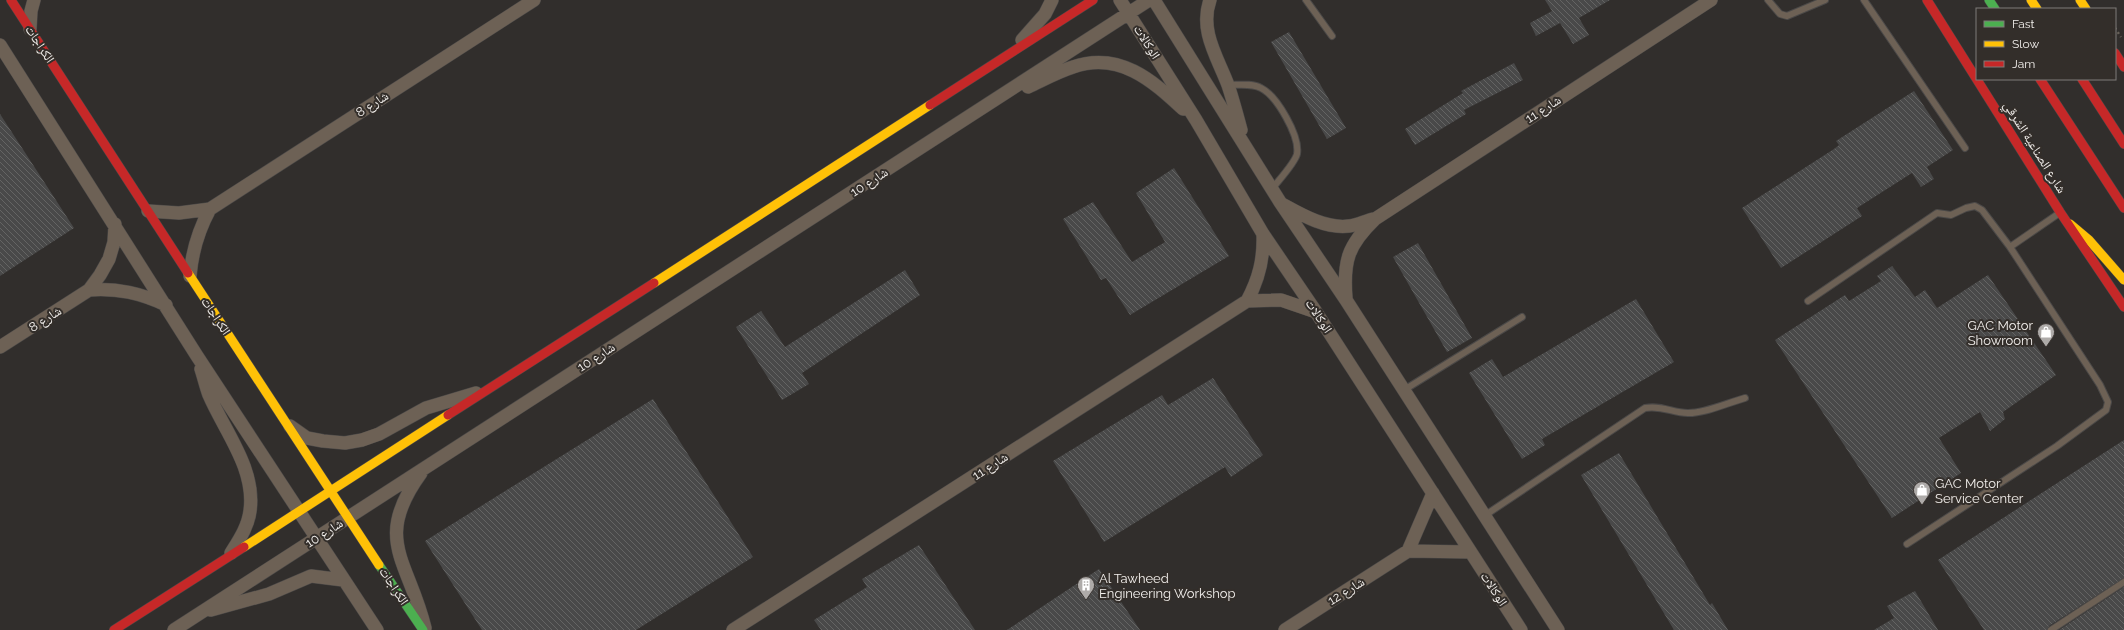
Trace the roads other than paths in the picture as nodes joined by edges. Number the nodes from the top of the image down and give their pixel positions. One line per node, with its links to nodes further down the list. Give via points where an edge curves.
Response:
1 (11, 0): 17 (main road, الكراجات)
2 (34, 0): 17 (street)
3 (534, 0): 36 (street, شارع 8)
4 (1052, 0): 20 (street, via 1045,14)
5 (1092, 0): 20 (main road)
6 (1120, 0): 16 (street, الوكالات)
7 (1149, 0): 16 (street, شارع 10)
8 (1154, 0): 31 (street)
9 (1210, 0): 27 (street, via 1207,7 1207,32)
10 (1306, 0): 18 (lane)
11 (1711, 0): 39 (street, شارع 11)
12 (1768, 0): 13 (lane, via 1780,14 1787,16)
13 (1825, 0)
14 (1864, 0): 32 (lane)
15 (1927, 0): 23 (main road, شارع الصناعية الشرقي)
16 (1129, 13): 28 (street, شارع 10); 29 (street, الوكالات)
17 (30, 29): 37 (main road, الكراجات)
18 (1332, 36)
19 (0, 46): 40 (street)
20 (1010, 53): 57 (main road)
21 (2116, 55): 22 (main road)
22 (2124, 67)
23 (1976, 78)
24 (1977, 80): 38 (main road, شارع الصناعية الشرقي)
25 (2041, 80): 35 (main road)
26 (2083, 80): 30 (main road)
27 (1228, 85): 31 (street); 33 (lane, via 1254,85 1262,88 1270,94 1293,129 1298,144 1296,156)
28 (992, 103): 29 (street, شارع 10, via 1073,66 1114,64 1135,71 1154,82); 60 (street, شارع 10)
29 (1196, 120): 42 (street, الوكالات)
30 (2124, 144)
31 (1246, 145): 33 (street)
32 (1965, 148)
33 (1272, 189): 34 (street)
34 (1280, 202): 39 (street, شارع 11, via 1304,216 1329,224 1348,226); 47 (street)
35 (2124, 208)
36 (210, 209): 37 (street, شارع 8, via 179,213); 44 (street, via 195,241)
37 (148, 210): 44 (main road, الكراجات)
38 (2060, 212): 41 (main road, شارع الصناعية الشرقي); 43 (lane)
39 (1375, 219): 47 (street, شارع 11, via 1358,235 1348,256 1344,279)
40 (115, 224): 46 (street, شارع 8, via 114,242 108,259 100,276); 50 (street)
41 (2070, 224): 45 (main road, via 2089,240); 51 (main road, شارع الصناعية الشرقي)
42 (1263, 234): 48 (street, via 1261,269); 52 (street, الوكالات)
43 (2010, 247): 49 (lane, via 1982,210 1975,206 1951,215 1937,213); 67 (lane, via 2100,385 2108,402 2106,410 2057,446)
44 (190, 276): 59 (main road, الكراجات)
45 (2124, 280)
46 (89, 290): 50 (street, شارع 8, via 129,291 148,296); 54 (street, شارع 8)
47 (1346, 300): 56 (street)
48 (1247, 301): 52 (street, via 1281,300); 79 (street, شارع 11)
49 (1808, 301)
50 (166, 305): 55 (street)
51 (2124, 307)
52 (1316, 312): 62 (street, الوكالات)
53 (1522, 317): 56 (lane)
54 (0, 347)
55 (197, 356): 63 (street); 70 (street, via 209,395 244,466 249,483 250,513 245,529)
56 (1404, 390): 64 (street)
57 (484, 392): 59 (street, via 453,398 426,408 379,434 345,443 307,438); 61 (main road)
58 (1745, 398): 64 (lane, via 1695,413 1655,406 1645,408)
59 (287, 424): 61 (main road, الكراجات)
60 (425, 467): 65 (street, شارع 10); 78 (street, الكراجات, via 409,489 401,506 395,538)
61 (330, 492): 63 (main road); 65 (main road, الكراجات)
62 (1433, 493): 68 (street); 69 (street, الوكالات)
63 (299, 512): 66 (street); 70 (main road)
64 (1484, 516): 82 (street)
65 (348, 518): 66 (street, شارع 10); 77 (main road, الكراجات)
66 (316, 538): 71 (street); 73 (street, شارع 10)
67 (1907, 544)
68 (1408, 552): 69 (street); 80 (street, شارع 12)
69 (1470, 552): 81 (street, الوكالات)
70 (230, 555): 74 (main road)
71 (343, 580): 73 (street, شارع 10, via 310,576 269,594); 76 (street)
72 (2124, 582): 83 (lane)
73 (201, 612): 75 (street, شارع 10)
74 (114, 630)
75 (174, 630)
76 (377, 630)
77 (423, 630)
78 (426, 630)
79 (733, 630)
80 (1285, 630)
81 (1521, 630)
82 (1558, 630)
83 (2051, 630)

